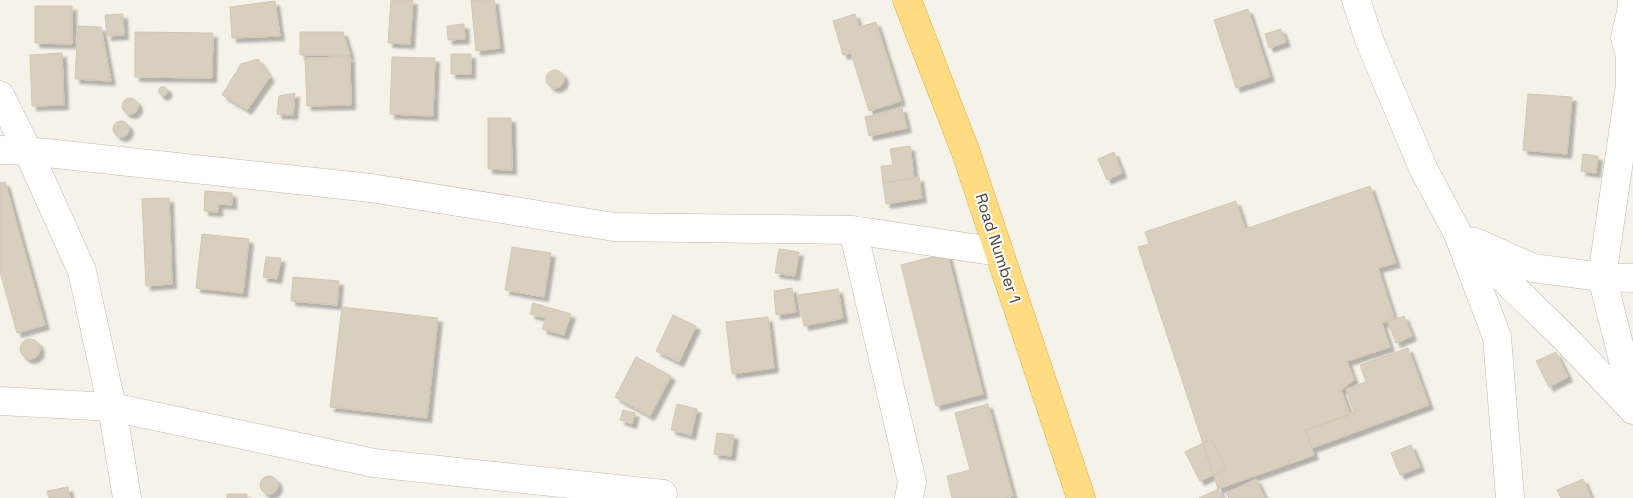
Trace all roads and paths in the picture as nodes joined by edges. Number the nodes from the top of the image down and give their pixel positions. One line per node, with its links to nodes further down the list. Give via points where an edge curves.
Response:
1 (907, 0): 10 (highway, Road Number 1, via 965,150)
2 (1356, 0): 9 (street, via 1370,42 1423,168)
3 (1632, 0): 4 (street, via 1625,38 1630,55)
4 (1631, 85): 11 (street)
5 (0, 95): 7 (street)
6 (0, 150): 7 (street)
7 (28, 150): 8 (street, via 371,188 614,227); 15 (street, via 82,271)
8 (853, 230): 10 (street); 19 (street, via 912,482)
9 (1458, 234): 11 (street, via 1534,268); 16 (street, via 1564,337); 21 (street, via 1497,337)
10 (999, 252): 20 (highway, Road Number 1)
11 (1602, 277): 12 (street); 13 (street)
12 (1633, 278)
13 (1633, 399)
14 (0, 401): 15 (street)
15 (112, 407): 17 (street, via 374,463); 18 (street)
16 (1633, 410)
17 (666, 497)
18 (127, 498)
19 (909, 498)
20 (1081, 498)
21 (1510, 498)

